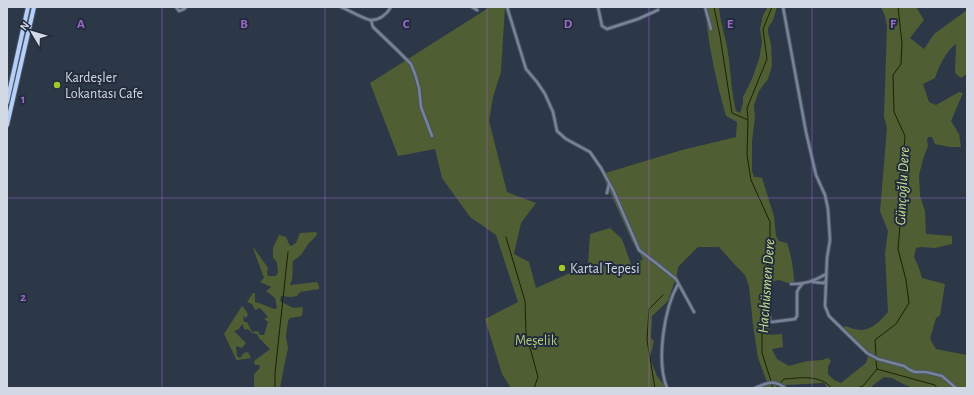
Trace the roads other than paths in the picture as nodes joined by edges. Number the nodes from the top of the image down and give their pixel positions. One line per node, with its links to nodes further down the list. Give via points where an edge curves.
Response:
1 (28, 7): 17 (main road)
2 (34, 7): 17 (main road)
3 (176, 7): 4 (street, via 179,11)
4 (186, 7)
5 (341, 7): 12 (street)
6 (391, 7): 15 (street, via 380,18)
7 (472, 7): 13 (street)
8 (507, 7): 21 (street, via 526,69 545,94 558,131 566,139 590,152)
9 (598, 7): 14 (street, via 602,26 607,29)
10 (705, 7): 16 (street)
11 (783, 7): 23 (street, via 806,132 816,175 828,209 830,240)
12 (348, 8): 15 (street)
13 (477, 10)
14 (658, 10)
15 (371, 20): 20 (street, via 372,27 410,64 419,88 421,107)
16 (710, 29)
17 (22, 46): 18 (main road); 19 (main road)
18 (7, 102)
19 (7, 125)
20 (432, 136)
21 (609, 183): 22 (street); 27 (street, via 639,250)
22 (607, 193)
23 (826, 274): 24 (street); 25 (street)
24 (817, 279): 25 (street); 26 (street)
25 (826, 281): 26 (street); 35 (street, via 825,306 829,316 867,353 915,372 942,376)
26 (809, 282): 28 (street)
27 (678, 283): 30 (street); 32 (street, via 669,305 662,341 664,382)
28 (804, 283): 29 (street); 31 (street, via 797,292 795,319 772,322)
29 (791, 284)
30 (694, 312)
31 (769, 314)
32 (667, 388)
33 (755, 388): 34 (street, via 767,382 780,384)
34 (785, 388)
35 (956, 388)

